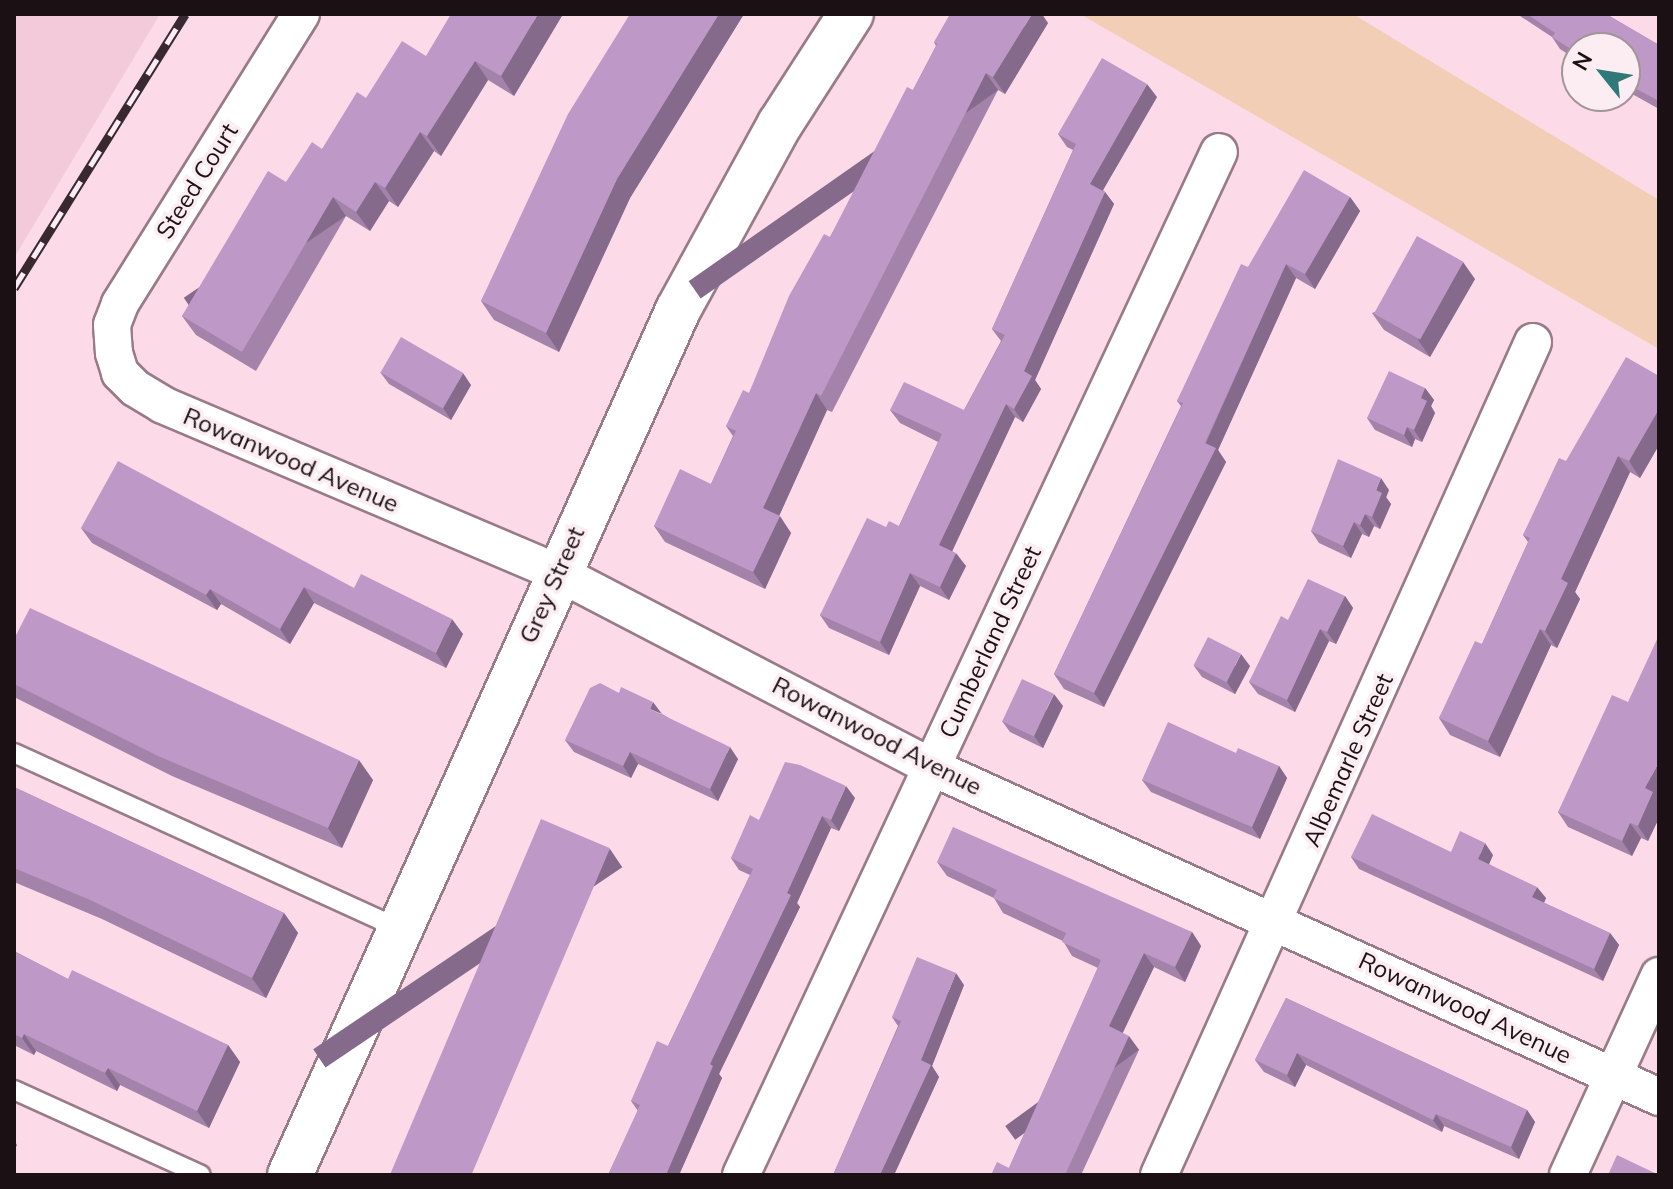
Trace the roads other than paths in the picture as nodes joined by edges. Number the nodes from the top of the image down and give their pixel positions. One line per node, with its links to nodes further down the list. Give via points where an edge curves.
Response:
1 (301, 14): 5 (street, Steed Court, via 120,304 112,325)
2 (851, 14): 6 (street, Grey Street, via 723,222)
3 (1219, 152): 8 (street, Cumberland Street)
4 (1533, 342): 9 (street, Albemarle Street)
5 (114, 353): 6 (street, Rowanwood Avenue, via 120,373 163,405)
6 (557, 572): 8 (street, Rowanwood Avenue); 10 (street, Grey Street)
7 (14, 753): 10 (lane)
8 (931, 767): 9 (street, Rowanwood Avenue); 17 (street, Cumberland Street)
9 (1277, 921): 12 (street, Rowanwood Avenue); 18 (street, Albemarle Street)
10 (401, 929): 16 (street, Grey Street)
11 (1659, 976): 12 (street)
12 (1614, 1076): 14 (street, Rowanwood Avenue); 19 (street)
13 (14, 1090): 15 (lane)
14 (1659, 1097)
15 (201, 1175)
16 (290, 1175)
17 (741, 1175)
18 (1159, 1175)
19 (1568, 1175)

